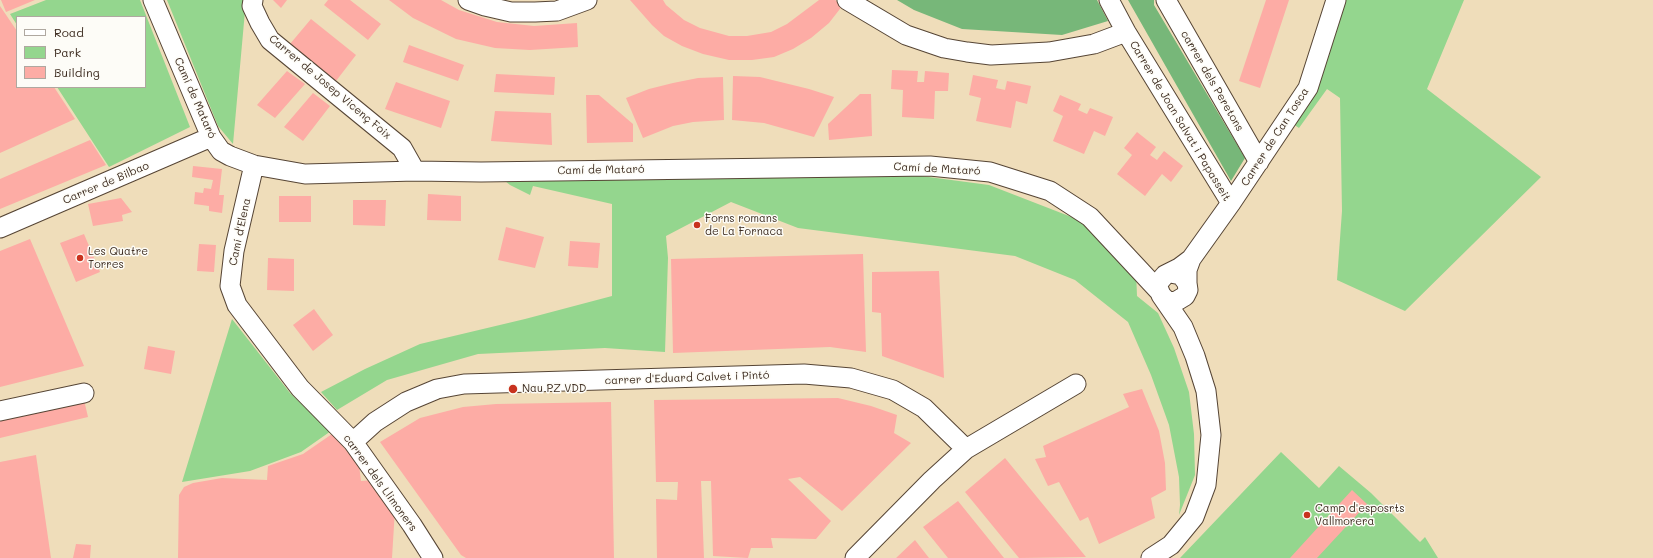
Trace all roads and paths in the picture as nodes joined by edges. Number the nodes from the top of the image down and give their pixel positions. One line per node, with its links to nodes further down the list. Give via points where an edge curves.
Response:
1 (153, 0): 10 (street, Camí de Mataró)
2 (252, 0): 13 (street, Carrer de Josep Vicenç Foix, via 252,6 270,40 402,148)
3 (468, 0): 4 (street, via 511,12 557,11)
4 (587, 0)
5 (847, 0): 9 (street, via 906,35 944,48 973,53 998,55 1049,52 1094,44)
6 (1109, 0): 9 (street, Carrer de Joan Salvat i Papasseit)
7 (1166, 0): 11 (street, carrer dels Peretons)
8 (1336, 0): 11 (street, Carrer de Can Tosca, via 1308,88)
9 (1126, 32): 14 (street, Carrer de Joan Salvat i Papasseit)
10 (211, 137): 12 (street, Camí de Mataró, via 221,151); 15 (street, Carrer de Bilbao)
11 (1259, 162): 14 (street, Carrer de Can Tosca)
12 (254, 165): 13 (street, Camí de Mataró, via 305,174); 19 (street, Camí d'Elena, via 234,251 230,286)
13 (415, 171): 17 (street, Camí de Mataró, via 930,166 990,172 1050,191 1090,217 1125,254)
14 (1232, 203): 16 (street, Carrer de Joan Salvat i Papasseit)
15 (0, 228)
16 (1191, 259): 17 (street, Carrer de Joan Salvat i Papasseit); 18 (street, Carrer de Joan Salvat i Papasseit, via 1187,270)
17 (1164, 284): 18 (street, via 1181,275); 18 (street, via 1167,301 1175,302); 20 (street)
18 (1186, 289): 20 (street, Carrer de Joan Salvat i Papasseit)
19 (234, 298): 24 (street, carrer dels Llimoners, via 300,388)
20 (1183, 327): 28 (street, via 1196,356 1206,391 1211,435 1206,485 1194,517 1171,545)
21 (1076, 384): 25 (street)
22 (84, 393): 23 (street)
23 (0, 411)
24 (353, 442): 25 (street, carrer d'Eduard Calvet i Pintó, via 375,422 406,402 436,389 464,384 804,374 852,378 893,390 924,408); 26 (street, carrer dels Llimoners)
25 (966, 450): 27 (street, via 932,480)
26 (433, 558)
27 (855, 558)
28 (1151, 558)

